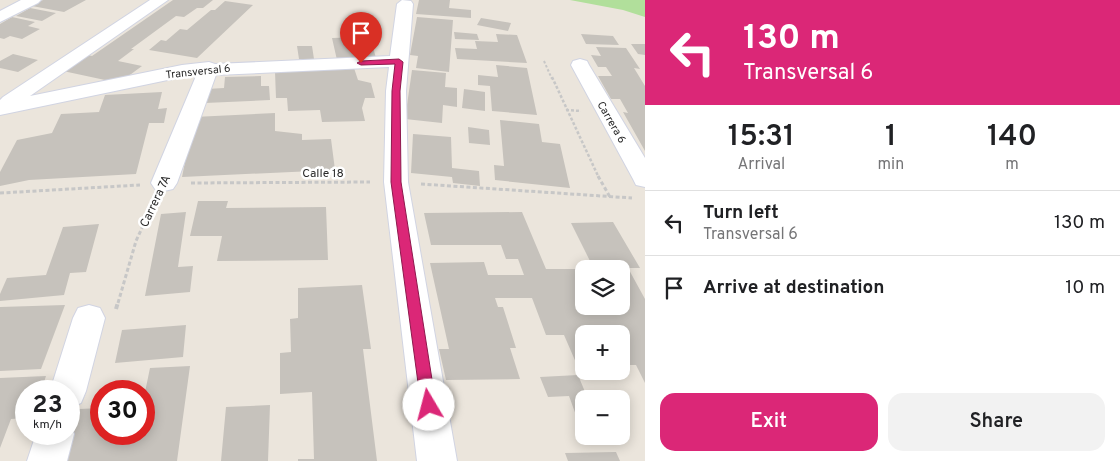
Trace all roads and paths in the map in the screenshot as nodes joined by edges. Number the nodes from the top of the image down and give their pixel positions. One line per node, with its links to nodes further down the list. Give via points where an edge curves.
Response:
1 (34, 0): 4 (street)
2 (160, 0): 9 (street)
3 (405, 4): 6 (street)
4 (0, 17)
5 (544, 61): 14 (path, via 591,163)
6 (399, 62): 8 (street, Transversal 6); 10 (street)
7 (580, 65): 12 (street, Carrera 6)
8 (209, 68): 9 (street, Transversal 6, via 153,76); 11 (street, Carrera 7A)
9 (0, 108)
10 (396, 182): 11 (path, Calle 18); 14 (path, Calle 18); 19 (street)
11 (164, 183): 13 (path, Calle 18); 15 (path, Carrera 7A, via 147,214 128,267)
12 (641, 188): 14 (path, Calle 18)
13 (0, 193)
14 (611, 197)
15 (102, 316): 16 (street)
16 (73, 380)
17 (52, 445): 18 (street)
18 (48, 461)
19 (437, 461)

